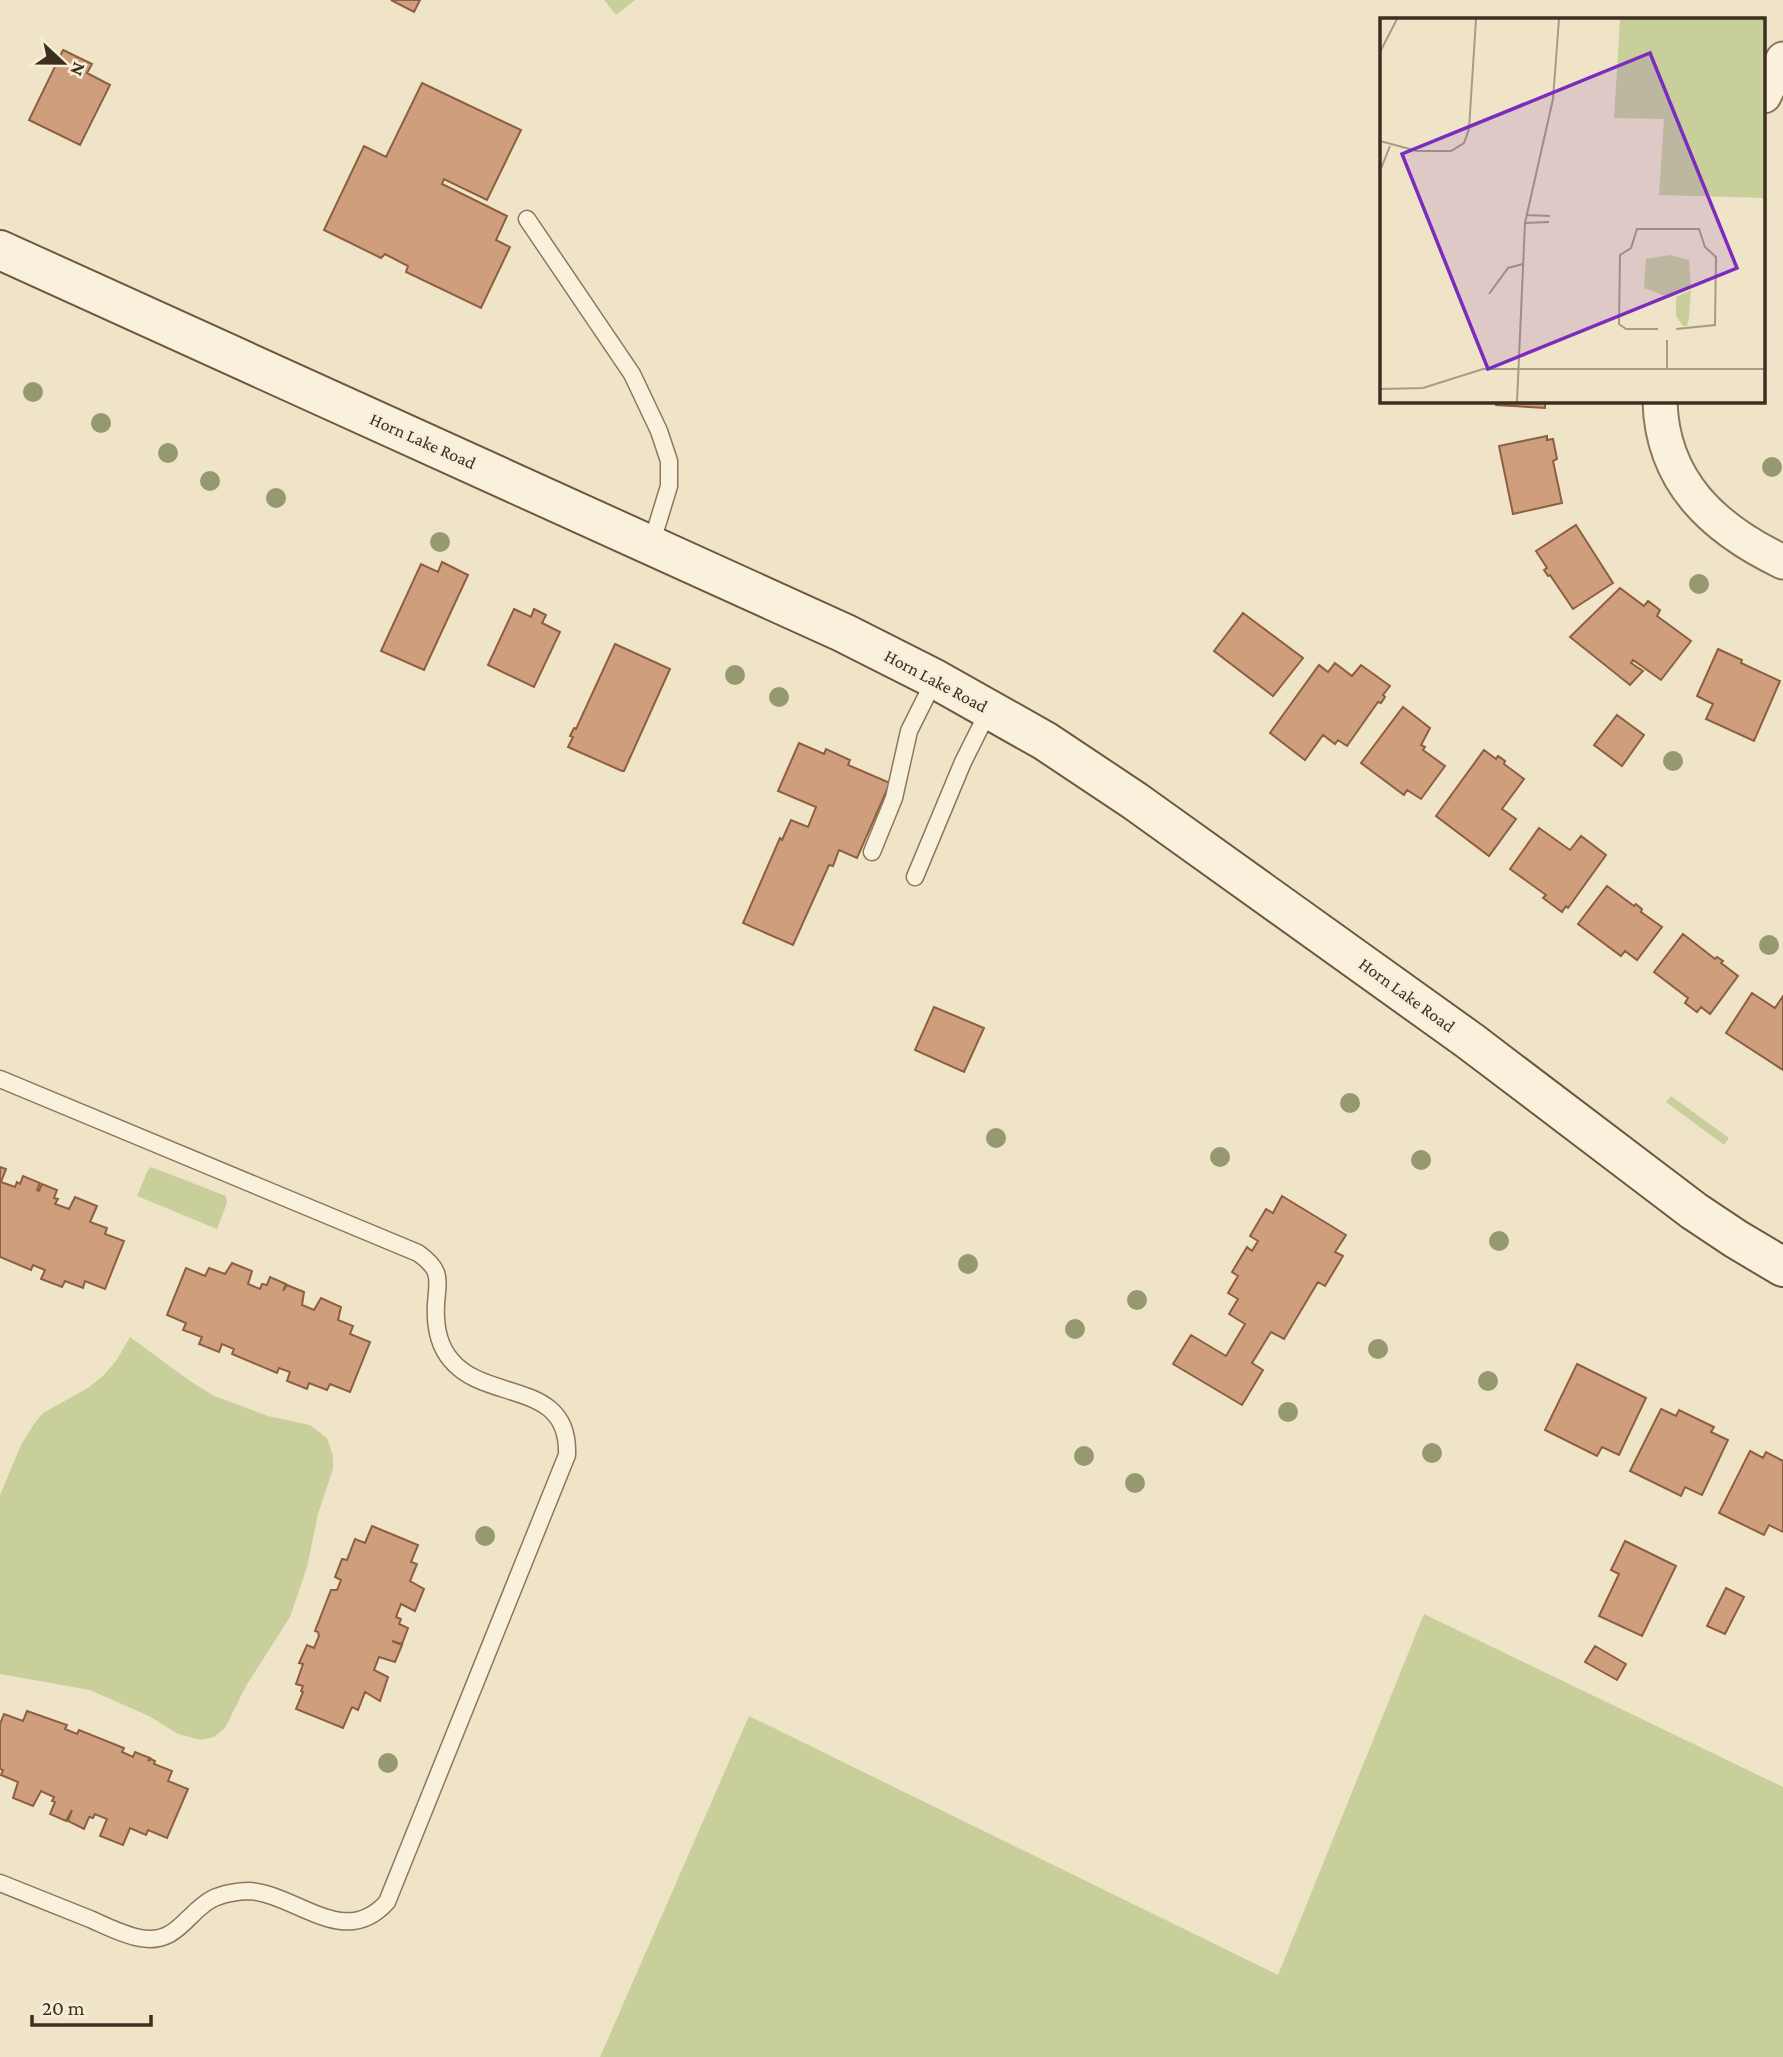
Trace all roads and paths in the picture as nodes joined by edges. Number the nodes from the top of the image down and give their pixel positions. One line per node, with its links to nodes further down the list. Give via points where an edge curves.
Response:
1 (1783, 59): 2 (street)
2 (1766, 92)
3 (527, 219): 6 (lane, via 632,374 659,431 669,461 669,486)
4 (0, 250): 6 (main road, Horn Lake Road)
5 (1660, 402): 7 (street, via 1668,451 1679,474 1711,516 1735,536)
6 (651, 545): 8 (main road, Horn Lake Road)
7 (1783, 562)
8 (936, 679): 9 (main road, Horn Lake Road); 10 (lane, via 909,731 894,798)
9 (990, 710): 11 (lane); 13 (main road, Horn Lake Road, via 1135,801 1470,1041 1694,1211)
10 (872, 852)
11 (915, 877)
12 (0, 1079): 14 (lane, via 418,1253 436,1270 436,1324 451,1361 465,1373 553,1411 564,1424 567,1438 556,1481 387,1902 376,1914 337,1921 247,1891 211,1900 179,1928 151,1939 124,1933)
13 (1783, 1267)
14 (0, 1883)

